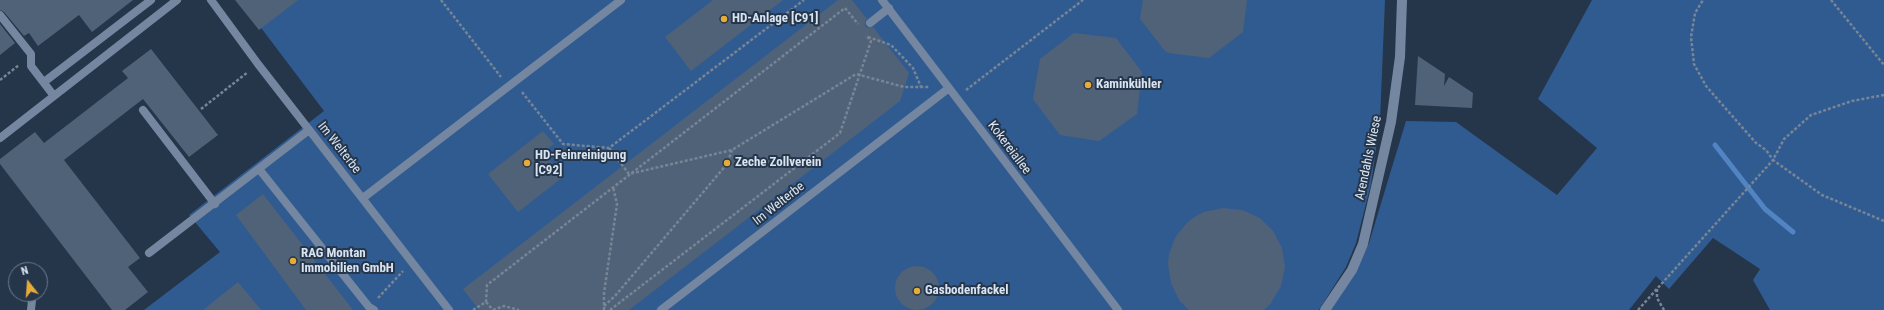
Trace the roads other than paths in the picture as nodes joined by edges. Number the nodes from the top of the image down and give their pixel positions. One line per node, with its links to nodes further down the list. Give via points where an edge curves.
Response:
1 (151, 0): 10 (lane)
2 (211, 0): 14 (lane, Im Welterbe)
3 (621, 0): 17 (lane)
4 (882, 0): 7 (lane, Kokereiallee)
5 (1402, 0): 24 (street, Arendahls Wiese, via 1400,57 1391,122 1363,244 1352,270)
6 (176, 1): 12 (lane)
7 (889, 8): 9 (lane); 11 (lane, Kokereiallee)
8 (0, 15): 10 (lane, via 31,54 31,64)
9 (870, 23)
10 (44, 82): 12 (lane)
11 (949, 88): 22 (lane, Im Welterbe); 23 (lane, Kokereiallee)
12 (54, 96): 15 (lane)
13 (143, 110): 18 (lane)
14 (309, 130): 16 (lane); 17 (lane, Im Welterbe)
15 (0, 138)
16 (259, 169): 18 (lane); 20 (lane)
17 (363, 198): 21 (lane, Im Welterbe)
18 (215, 204): 19 (lane)
19 (149, 253)
20 (371, 308)
21 (449, 310)
22 (661, 310)
23 (1118, 310)
24 (1325, 310)

